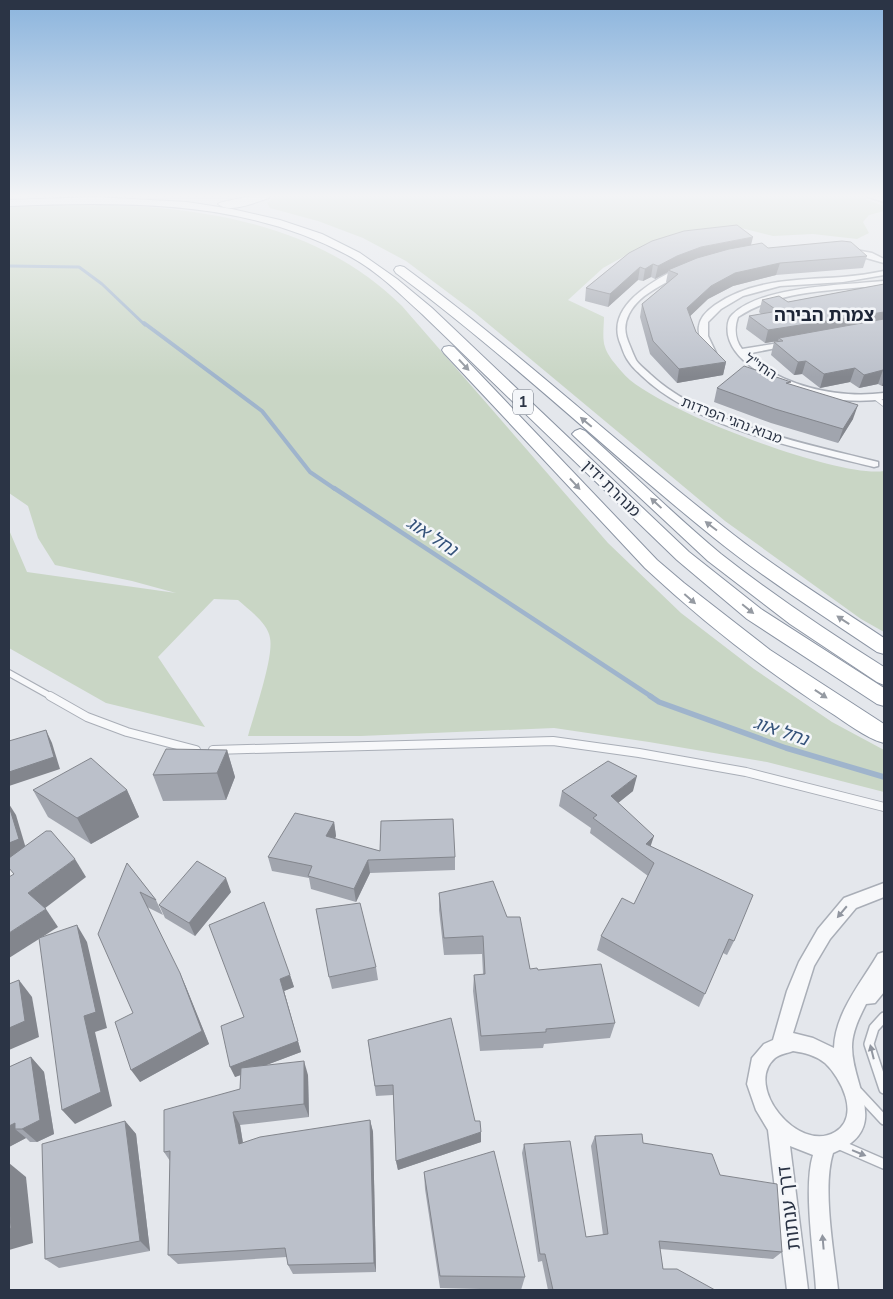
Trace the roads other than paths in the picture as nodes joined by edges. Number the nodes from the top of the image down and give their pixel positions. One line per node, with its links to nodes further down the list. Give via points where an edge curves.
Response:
1 (366, 256): 22 (highway, one-way to 22, via 379,274 651,564 702,609 767,658)
2 (367, 256): 21 (highway, מנהרת ידין / 1, one-way to 21, via 683,556 754,614)
3 (871, 256): 5 (street)
4 (387, 261): 11 (highway, 1)
5 (884, 261)
6 (689, 266): 17 (street, מבוא נהגי הפרדות, via 654,285 624,314 620,330 622,344 636,367 658,387 706,412 796,443)
7 (884, 273): 8 (street)
8 (859, 276): 10 (street); 14 (street, via 791,282 755,290 727,301 706,318 703,326 704,337)
9 (884, 283): 10 (street, החי"ל)
10 (872, 285): 13 (street, החי"ל, via 781,296 751,305 735,316 730,332)
11 (425, 290): 18 (highway, one-way to 11, via 789,585 699,518 482,331); 20 (highway, מנהרת ידין / 1, one-way to 11, via 831,644 713,556)
12 (798, 342): 13 (street)
13 (740, 352): 15 (street, החי"ל, via 763,370 805,389 843,397)
14 (712, 353)
15 (880, 397): 16 (lane)
16 (884, 404)
17 (874, 464)
18 (884, 647)
19 (9, 673): 23 (lane, via 87,717 192,750 553,741 746,772)
20 (884, 677)
21 (884, 698)
22 (884, 735)
23 (884, 807)
24 (884, 890): 29 (street, one-way to 29, via 850,903 824,934 807,962)
25 (884, 960): 27 (street)
26 (884, 980): 27 (street)
27 (854, 1013): 30 (street, via 845,1032)
28 (884, 1017): 32 (lane, one-way to 28, via 869,1044 874,1028)
29 (781, 1044): 30 (street, via 793,1042 819,1049); 34 (street, via 764,1056 756,1077 761,1102)
30 (845, 1071): 31 (street)
31 (854, 1088): 33 (lane); 35 (street, via 858,1105 856,1122 847,1135)
32 (884, 1090)
33 (884, 1120)
34 (777, 1126): 35 (street, via 805,1143); 37 (street, דרך ענתות)
35 (830, 1144): 36 (lane, one-way to 36); 38 (street, דרך ענתות, one-way to 35, via 819,1167)
36 (884, 1164)
37 (797, 1290)
38 (827, 1290)

